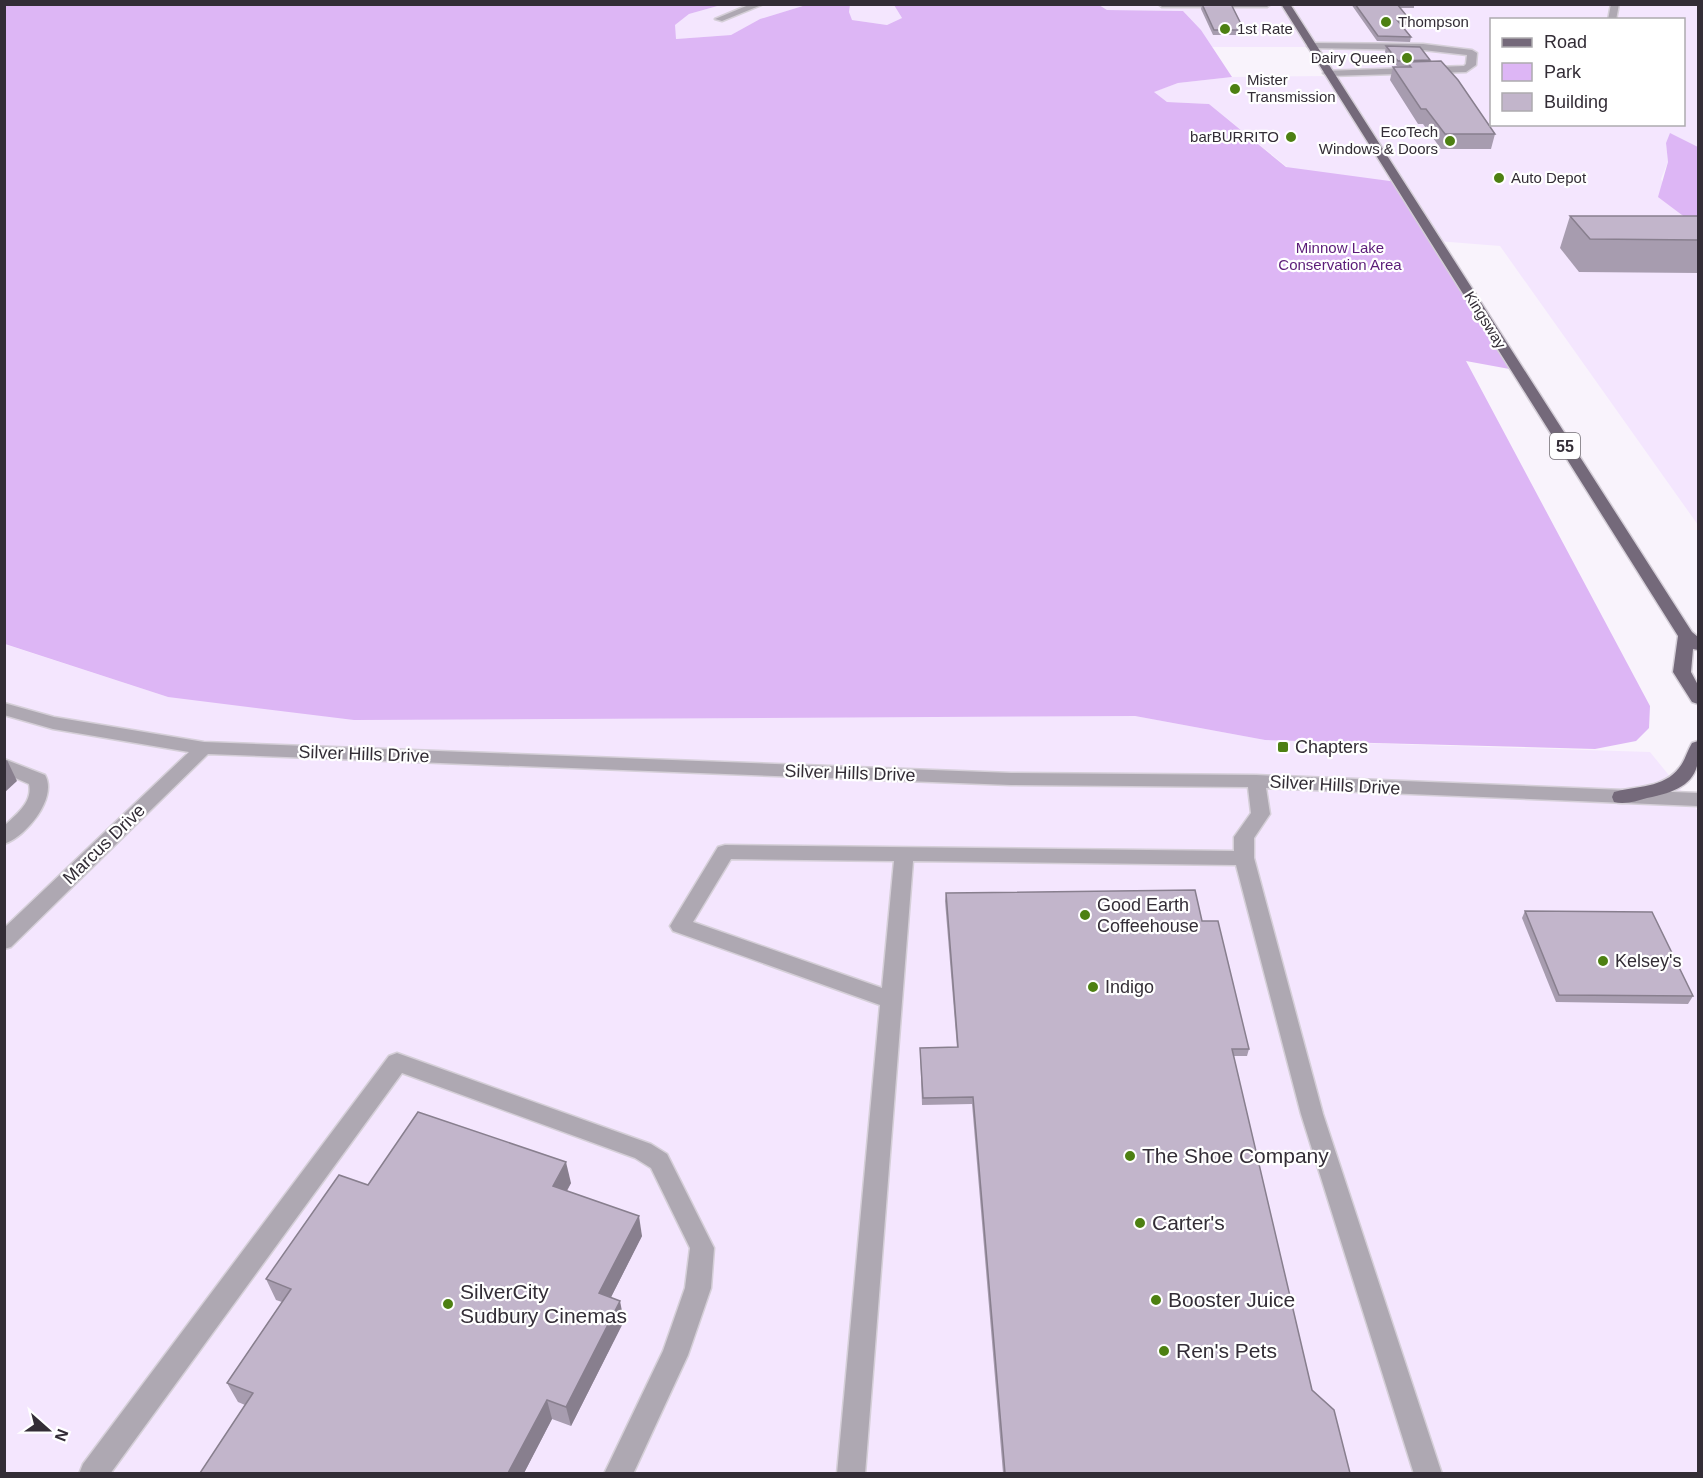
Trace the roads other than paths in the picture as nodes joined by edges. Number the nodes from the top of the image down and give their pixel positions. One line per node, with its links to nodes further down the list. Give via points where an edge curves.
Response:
1 (760, 4): 6 (street)
2 (1162, 4): 5 (street)
3 (1267, 4): 5 (street)
4 (1285, 4): 7 (main road, Kingsway / 55)
5 (1248, 5)
6 (719, 19)
7 (1312, 46): 8 (street); 9 (main road, Kingsway / 55)
8 (1365, 47): 10 (street, via 1428,52 1441,57 1441,63 1435,66); 10 (street, via 1423,47 1472,53 1472,65 1466,69)
9 (1328, 72): 10 (street); 11 (main road, Kingsway / 55)
10 (1391, 72)
11 (1692, 641): 12 (main road, Kingsway / 55, via 1682,672)
12 (1698, 698)
13 (4, 709): 15 (street, Silver Hills Drive, via 53,723)
14 (1698, 747): 18 (main road, via 1694,762 1673,786)
15 (204, 748): 17 (street, Silver Hills Drive, via 1011,779); 23 (street, Marcus Drive)
16 (4, 765): 20 (street, via 38,780 42,790 39,802)
17 (1256, 781): 18 (street, Silver Hills Drive); 22 (street, via 1261,814 1244,837)
18 (1621, 797): 19 (street, Silver Hills Drive)
19 (1698, 800)
20 (4, 837)
21 (904, 853): 22 (street); 24 (street); 24 (street, via 724,852 680,926)
22 (1244, 858): 28 (street, via 1312,1114)
23 (4, 940)
24 (892, 1000): 27 (street)
25 (93, 1473): 26 (street, via 397,1062 643,1151 658,1161 702,1248 698,1288 675,1355)
26 (618, 1473)
27 (851, 1473)
28 (1428, 1473)

